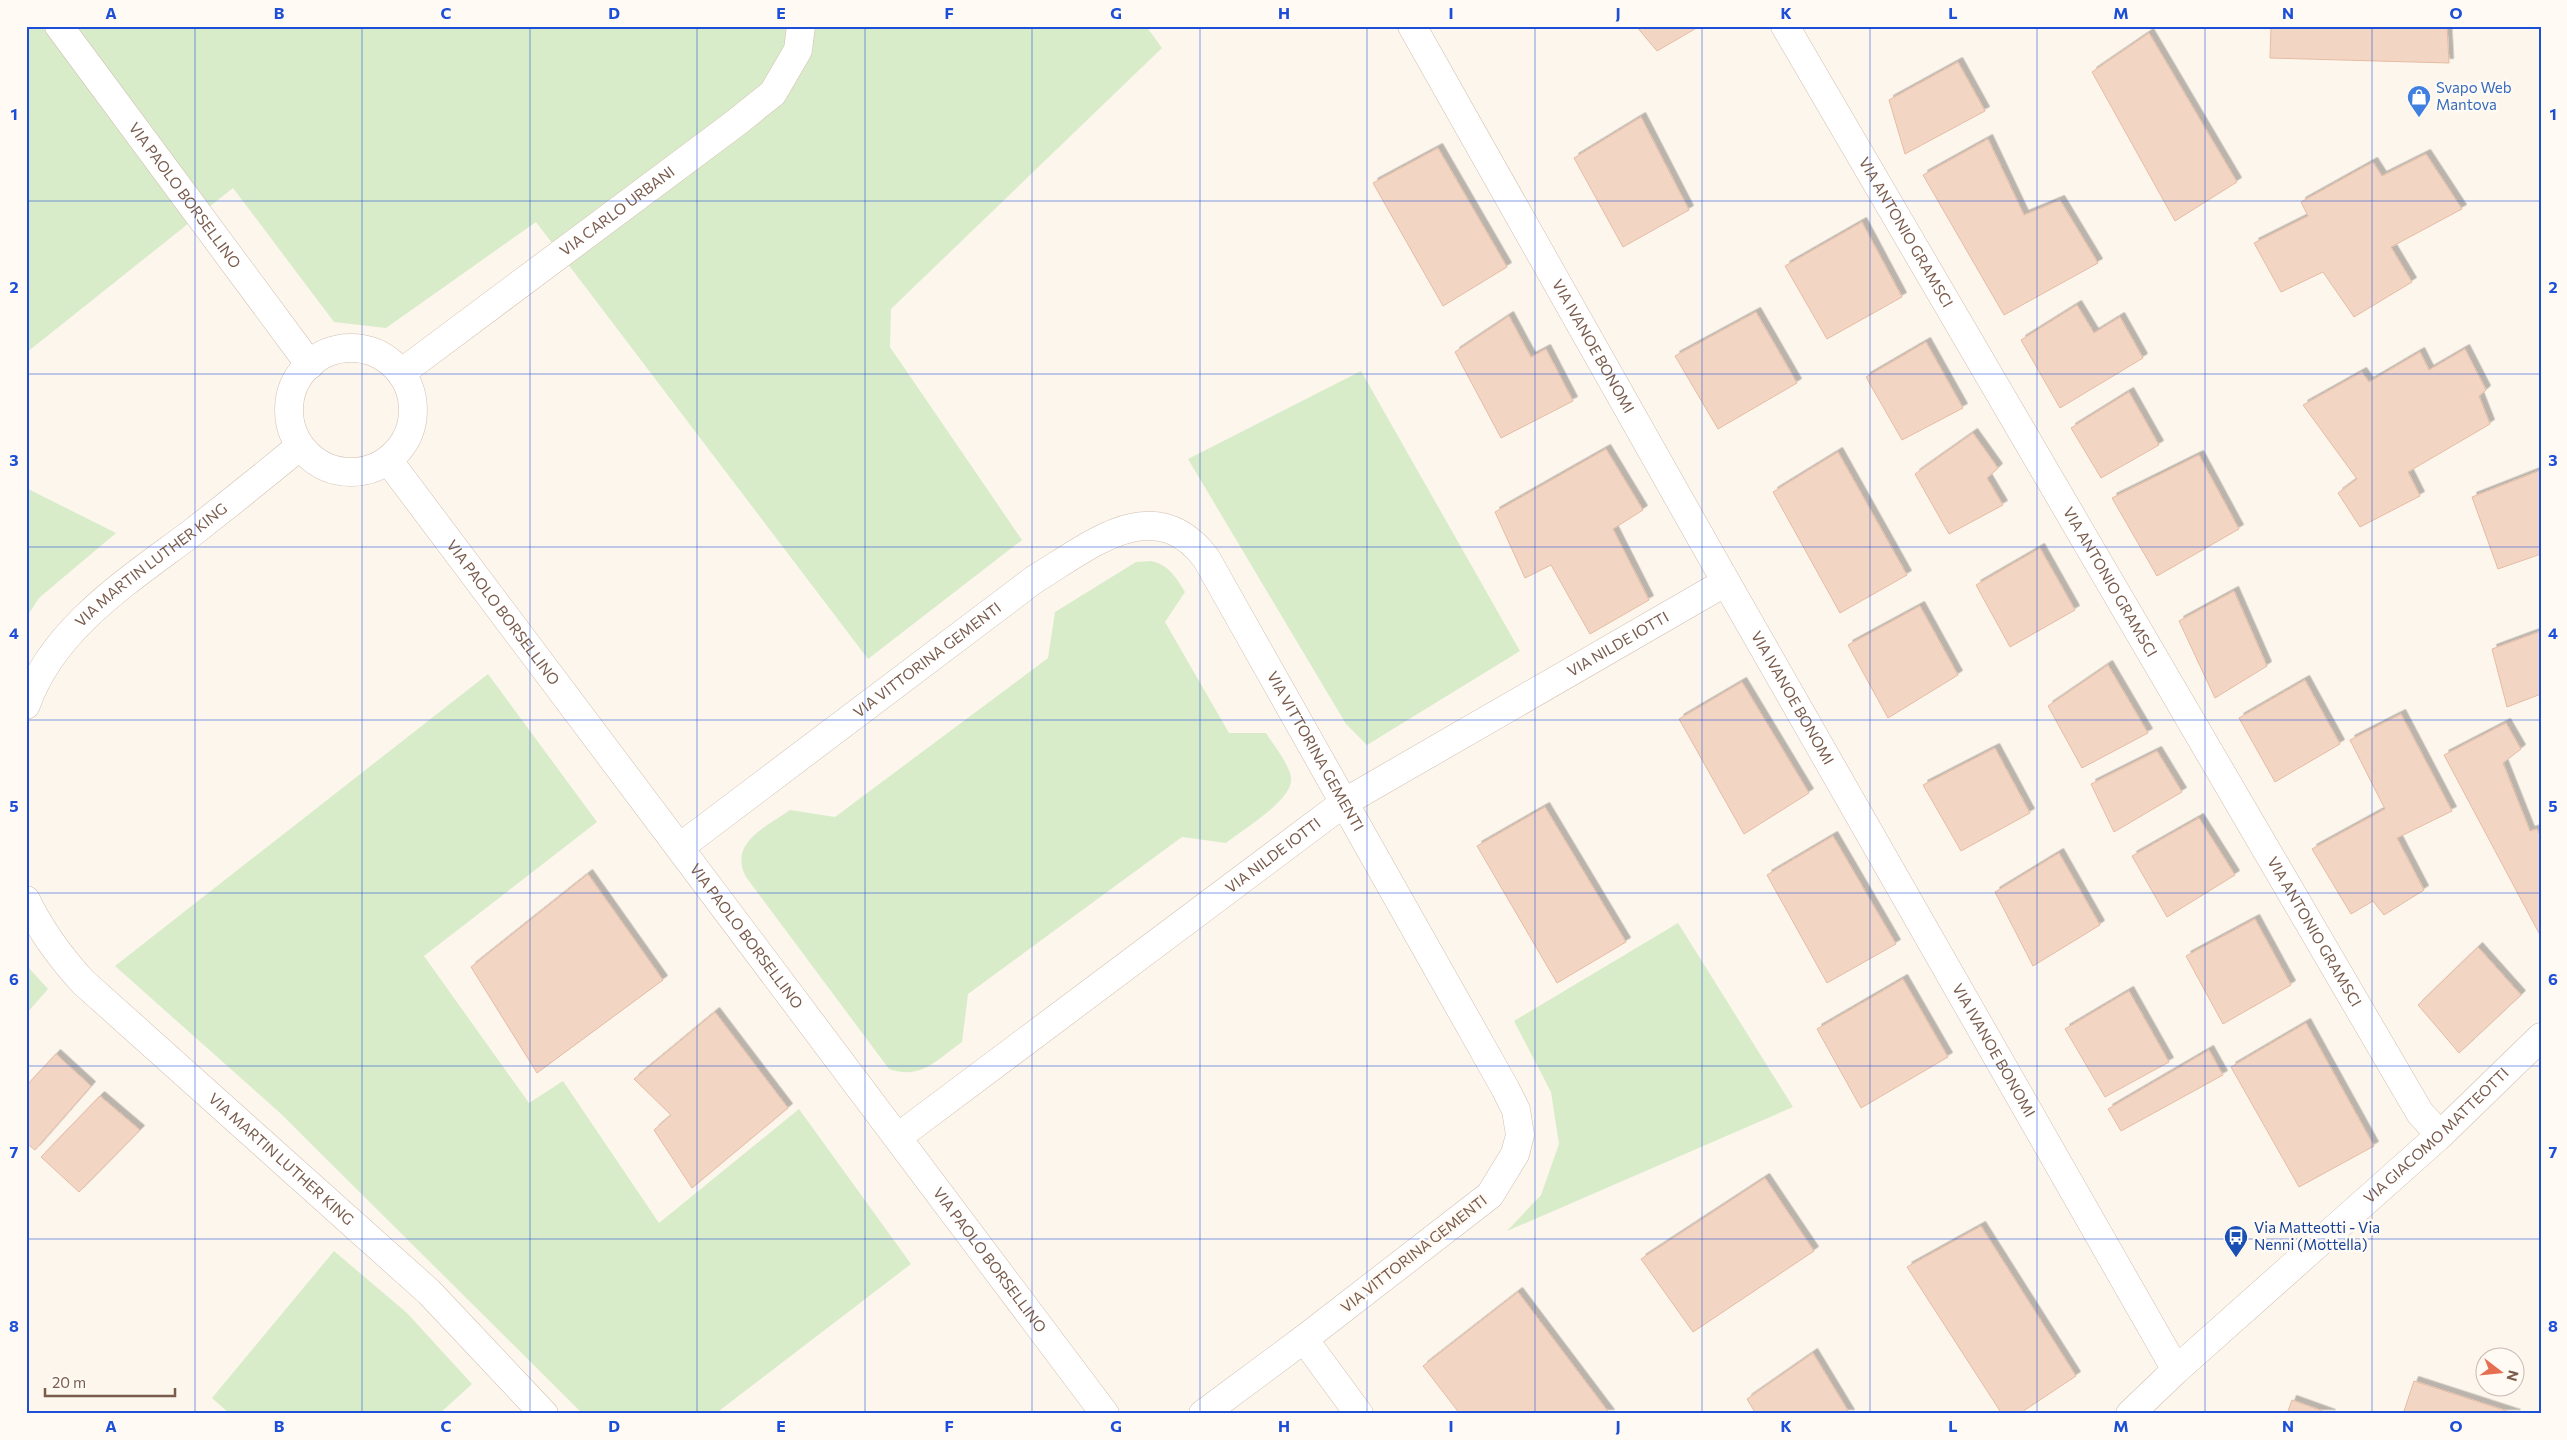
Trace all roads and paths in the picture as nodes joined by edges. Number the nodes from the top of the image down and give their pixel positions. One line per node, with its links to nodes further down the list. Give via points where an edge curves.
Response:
1 (60, 26): 5 (street, VIA PAOLO BORSELLINO)
2 (801, 26): 6 (street, VIA CARLO URBANI, via 798,50 772,93)
3 (1412, 26): 9 (street, VIA IVANOE BONOMI)
4 (1785, 26): 15 (street, VIA ANTONIO GRAMSCI, via 2420,1113)
5 (310, 366): 6 (street, via 317,358 334,350 352,348 371,351 388,360); 7 (street, via 302,372 292,389 289,409 292,429)
6 (401, 373): 8 (street, via 410,390 413,408 411,428 403,445)
7 (300, 446): 8 (street, via 315,461 333,470 353,473 373,469); 10 (street, VIA MARTIN LUTHER KING, via 108,596 82,620 50,659)
8 (388, 460): 12 (street, VIA PAOLO BORSELLINO)
9 (1726, 582): 11 (street, VIA NILDE IOTTI); 18 (street, VIA IVANOE BONOMI)
10 (26, 705)
11 (1345, 802): 12 (street, VIA VITTORINA GEMENTI, via 1206,558 1195,543 1182,534 1167,526 1149,525 1133,527 1097,542 1035,579); 16 (street, VIA NILDE IOTTI); 17 (street, VIA VITTORINA GEMENTI, via 1509,1095 1516,1110 1520,1135 1515,1154 1490,1195)
12 (680, 847): 16 (street, VIA PAOLO BORSELLINO)
13 (26, 900): 19 (street, VIA MARTIN LUTHER KING, via 51,944 83,982 430,1292)
14 (2541, 1037): 15 (street, VIA GIACOMO MATTEOTTI)
15 (2440, 1135): 18 (street, VIA GIACOMO MATTEOTTI)
16 (898, 1137): 20 (street, VIA PAOLO BORSELLINO)
17 (1304, 1339): 21 (street, VIA VITTORINA GEMENTI); 22 (street)
18 (2176, 1370): 23 (street, VIA GIACOMO MATTEOTTI)
19 (544, 1414)
20 (1105, 1414)
21 (1203, 1414)
22 (1359, 1414)
23 (2130, 1414)

